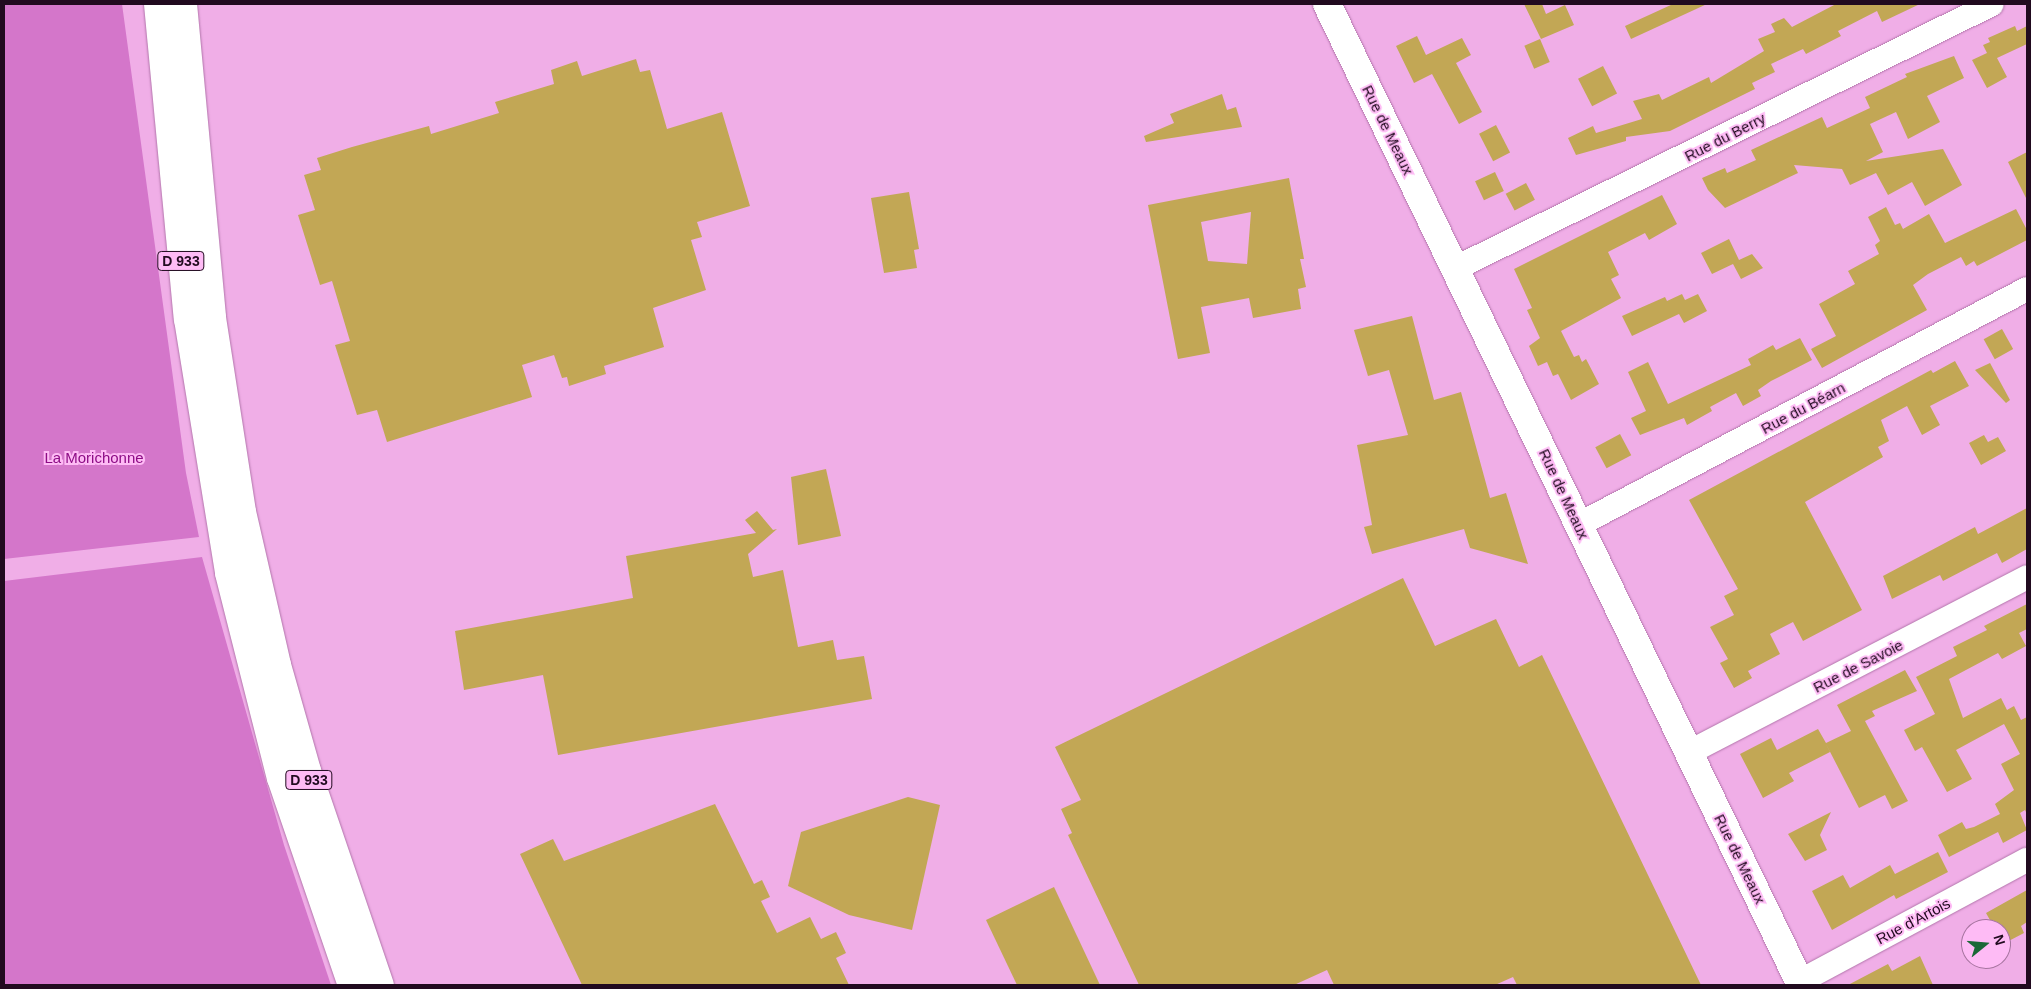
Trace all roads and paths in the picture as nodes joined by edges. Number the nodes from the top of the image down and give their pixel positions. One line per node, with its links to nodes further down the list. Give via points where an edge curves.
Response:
1 (158, 4): 7 (main road, D 933, via 188,319)
2 (183, 4): 7 (main road, D 933)
3 (1992, 4): 5 (street, Rue du Berry)
4 (1333, 6): 5 (main road, Rue de Meaux)
5 (1456, 268): 8 (main road, Rue de Meaux)
6 (2027, 289): 8 (street, Rue du Béarn)
7 (230, 514): 9 (main road, D 933)
8 (1578, 525): 11 (main road, Rue de Meaux)
9 (241, 572): 14 (main road, D 933, via 281,778); 15 (main road, D 933)
10 (2027, 577): 11 (street, Rue de Savoie)
11 (1688, 753): 13 (main road, Rue de Meaux)
12 (2027, 860): 13 (street, Rue d'Artois)
13 (1800, 984)
14 (352, 985)
15 (380, 985)

